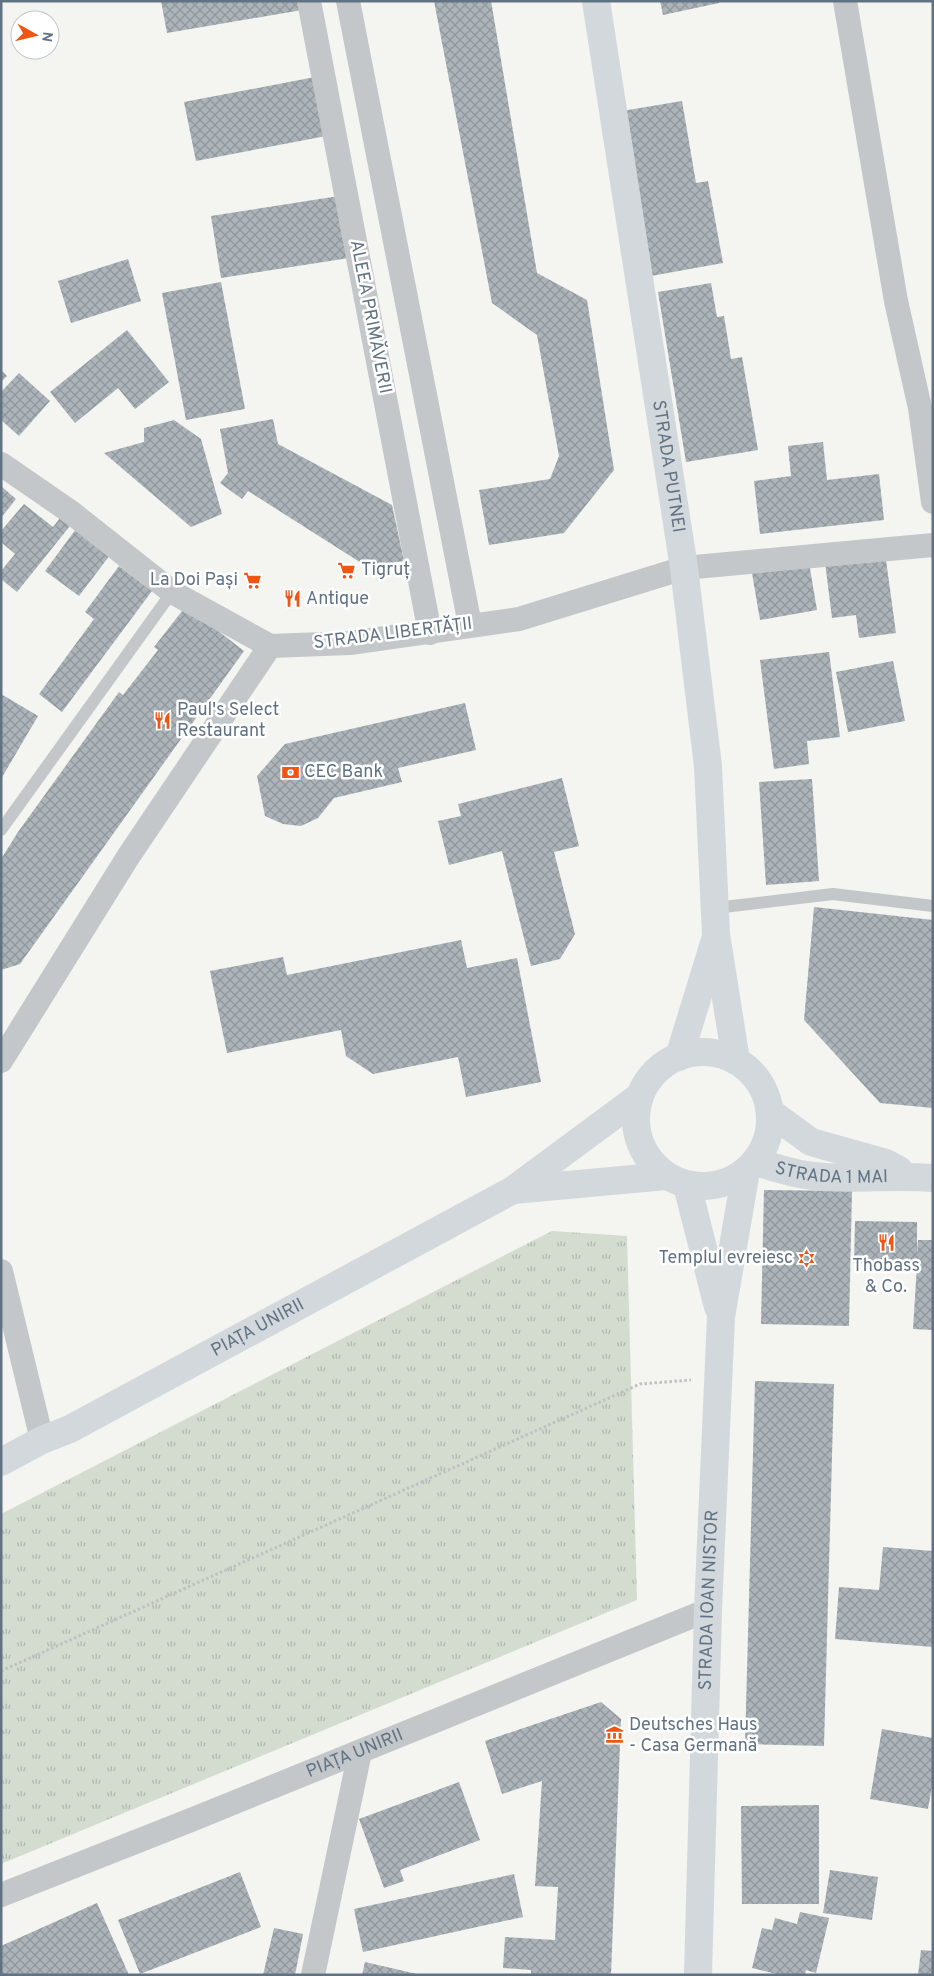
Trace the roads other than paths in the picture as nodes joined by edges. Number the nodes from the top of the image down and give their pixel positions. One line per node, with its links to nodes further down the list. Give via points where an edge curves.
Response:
1 (309, 1): 11 (street, ALEEA PRIMĂVERII)
2 (348, 1): 10 (street)
3 (596, 1): 8 (main road, STRADA PUTNEI)
4 (845, 1): 6 (street, via 896,301 920,408)
5 (1, 464): 9 (street, via 72,513)
6 (933, 502)
7 (933, 545): 8 (street, STRADA LIBERTĂȚII)
8 (684, 568): 10 (street, STRADA LIBERTĂȚII, via 519,619); 15 (main road, STRADA PUTNEI, via 708,766)
9 (172, 592): 12 (street); 13 (lane)
10 (470, 625): 11 (street, STRADA LIBERTĂȚII)
11 (430, 632): 12 (street, STRADA LIBERTĂȚII, via 350,644)
12 (270, 646): 17 (street, via 128,857)
13 (1, 830)
14 (933, 906): 15 (lane, via 833,894)
15 (716, 921): 16 (main road, STRADA PUTNEI); 18 (main road, STRADA PUTNEI)
16 (679, 1056): 18 (main road, via 698,1052); 19 (main road, via 649,1079)
17 (1, 1061)
18 (736, 1061): 20 (main road, via 753,1074 764,1090)
19 (640, 1096): 23 (main road, via 636,1118 639,1141 650,1161); 24 (main road, PIAȚA UNIRII)
20 (770, 1112): 21 (main road, via 769,1133); 22 (main road, STRADA 1 MAI, via 811,1142 886,1163)
21 (751, 1166): 22 (main road, STRADA 1 MAI, via 850,1178); 23 (main road, via 729,1182 708,1187); 26 (main road, STRADA IOAN NISTOR)
22 (921, 1177)
23 (677, 1181): 24 (main road, PIAȚA UNIRII); 26 (main road, STRADA IOAN NISTOR)
24 (513, 1190): 27 (main road, PIAȚA UNIRII, via 70,1429)
25 (1, 1271): 27 (street)
26 (721, 1317): 29 (main road, STRADA IOAN NISTOR)
27 (42, 1440): 28 (main road, PIAȚA UNIRII)
28 (1, 1462)
29 (708, 1610): 30 (street, PIAȚA UNIRII); 33 (main road, STRADA IOAN NISTOR)
30 (360, 1752): 31 (street, PIAȚA UNIRII); 32 (street)
31 (1, 1895)
32 (313, 1975)
33 (698, 1975)

